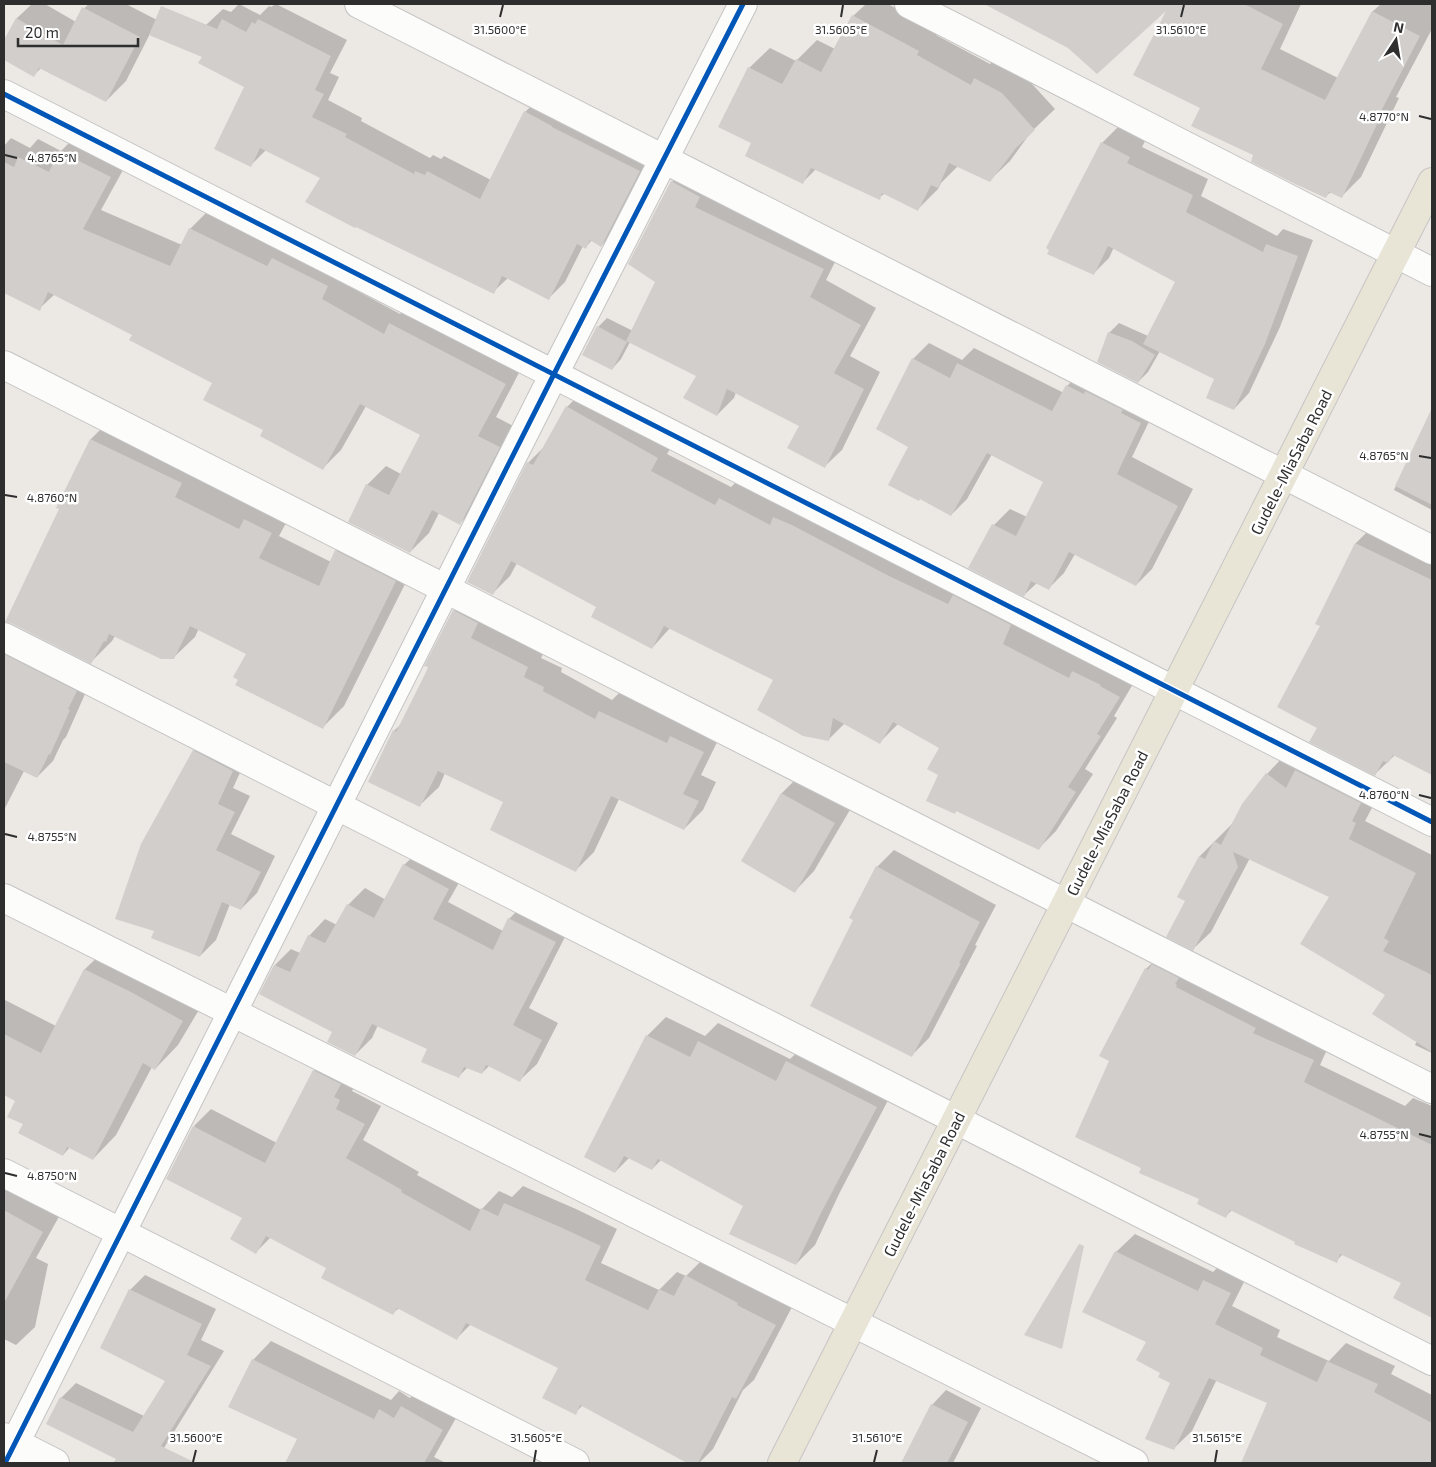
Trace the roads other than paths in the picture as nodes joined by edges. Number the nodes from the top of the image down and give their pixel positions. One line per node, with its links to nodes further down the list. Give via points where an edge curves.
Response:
1 (359, 4): 5 (street)
2 (743, 4): 5 (street)
3 (909, 4): 7 (street)
4 (4, 94): 10 (street)
5 (664, 159): 10 (street); 11 (street)
6 (1432, 182): 7 (main road, Gudele-MiaSaba Road)
7 (1396, 253): 8 (street); 11 (main road, Gudele-MiaSaba Road)
8 (1432, 272)
9 (4, 365): 13 (street)
10 (554, 374): 13 (street); 15 (street)
11 (1284, 475): 12 (street); 15 (main road, Gudele-MiaSaba Road)
12 (1432, 550)
13 (446, 589): 16 (street); 19 (street)
14 (4, 637): 16 (street)
15 (1174, 690): 17 (street); 19 (main road, Gudele-MiaSaba Road)
16 (337, 805): 20 (street); 22 (street)
17 (1432, 822)
18 (4, 898): 20 (street)
19 (1066, 903): 21 (street); 22 (main road, Gudele-MiaSaba Road)
20 (232, 1013): 24 (street); 25 (street)
21 (1432, 1089)
22 (956, 1120): 25 (main road, Gudele-MiaSaba Road); 26 (street)
23 (4, 1173): 24 (street)
24 (121, 1233): 27 (street); 29 (street)
25 (853, 1323): 30 (main road, Gudele-MiaSaba Road); 31 (street)
26 (1432, 1361)
27 (8, 1448): 28 (street)
28 (55, 1463)
29 (575, 1463)
30 (782, 1463)
31 (1134, 1463)

